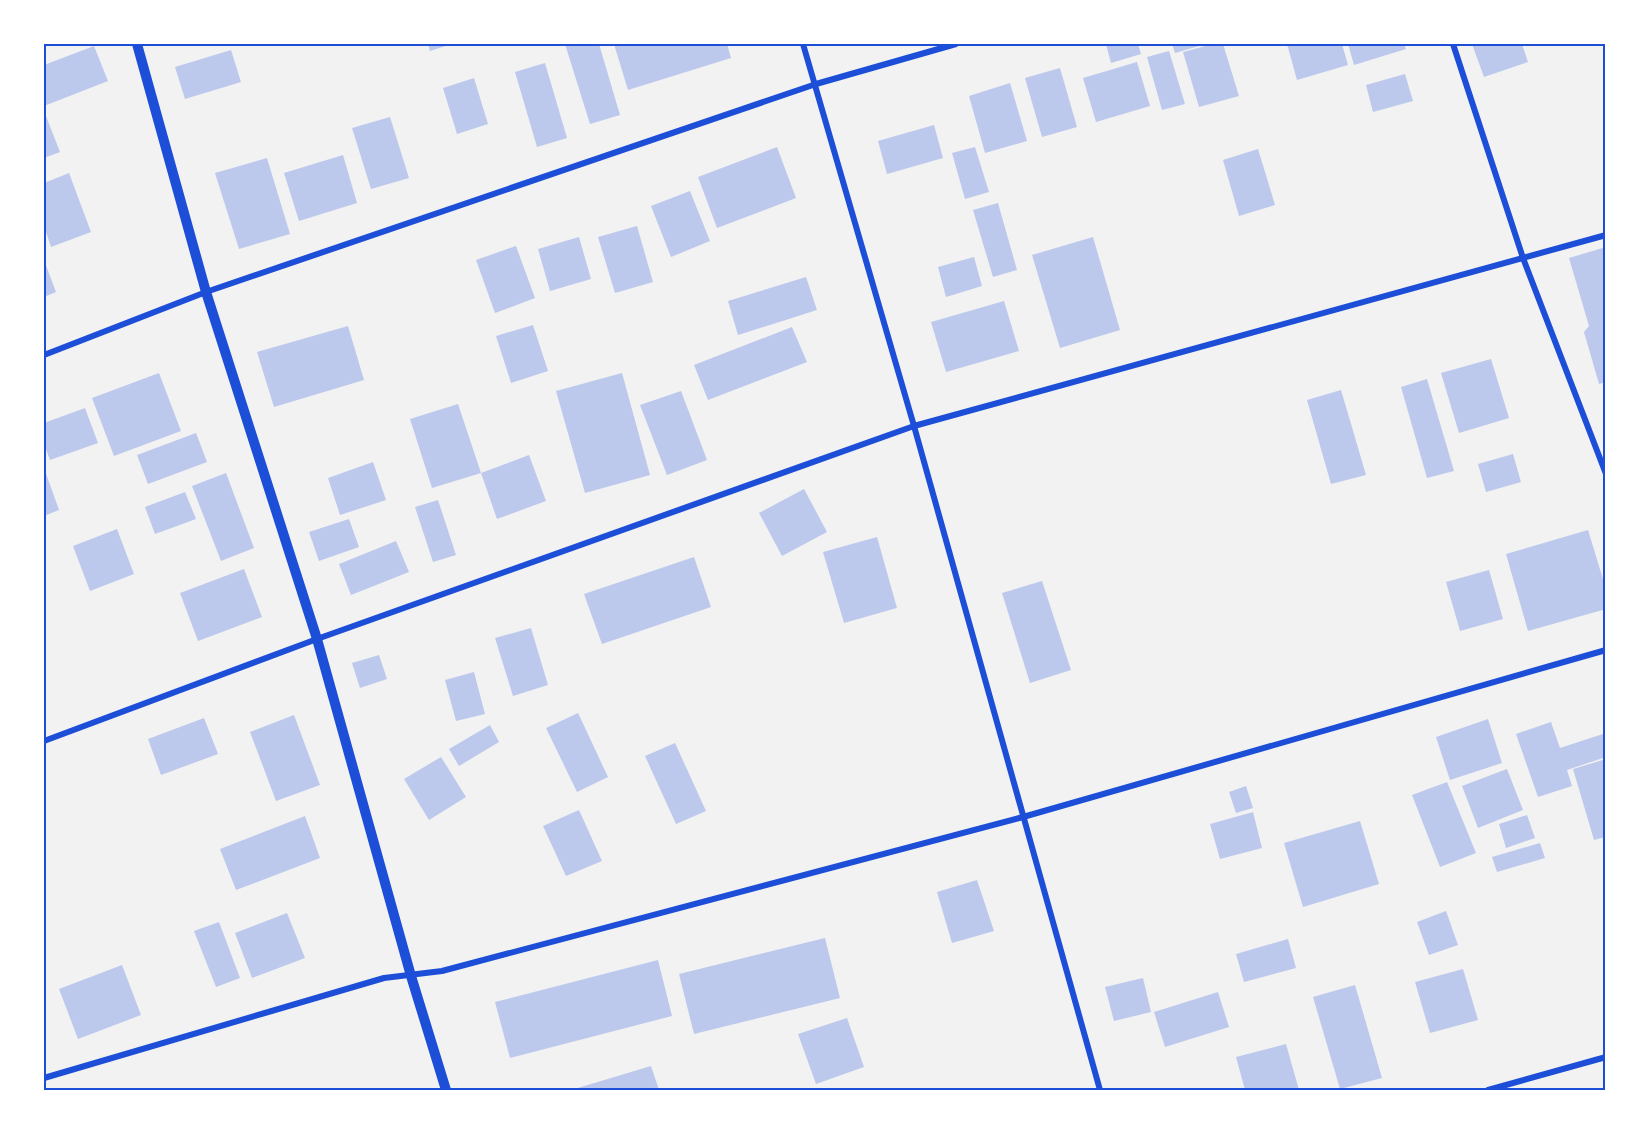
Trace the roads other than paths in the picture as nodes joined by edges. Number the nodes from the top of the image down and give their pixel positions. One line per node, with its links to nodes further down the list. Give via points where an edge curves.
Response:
1 (137, 44): 8 (street)
2 (803, 44): 5 (street)
3 (956, 44): 5 (street)
4 (1453, 44): 7 (street)
5 (816, 84): 8 (street); 10 (street)
6 (1605, 235): 7 (street)
7 (1523, 258): 10 (street); 11 (street)
8 (206, 292): 9 (street); 12 (street)
9 (44, 354)
10 (914, 426): 12 (street); 15 (street)
11 (1605, 474)
12 (317, 639): 14 (street); 16 (street)
13 (1605, 650): 15 (street)
14 (44, 741)
15 (1023, 817): 16 (street); 20 (street)
16 (411, 976): 18 (street, via 384,978); 19 (street)
17 (1605, 1057): 21 (street)
18 (44, 1078)
19 (446, 1090)
20 (1100, 1090)
21 (1488, 1090)

